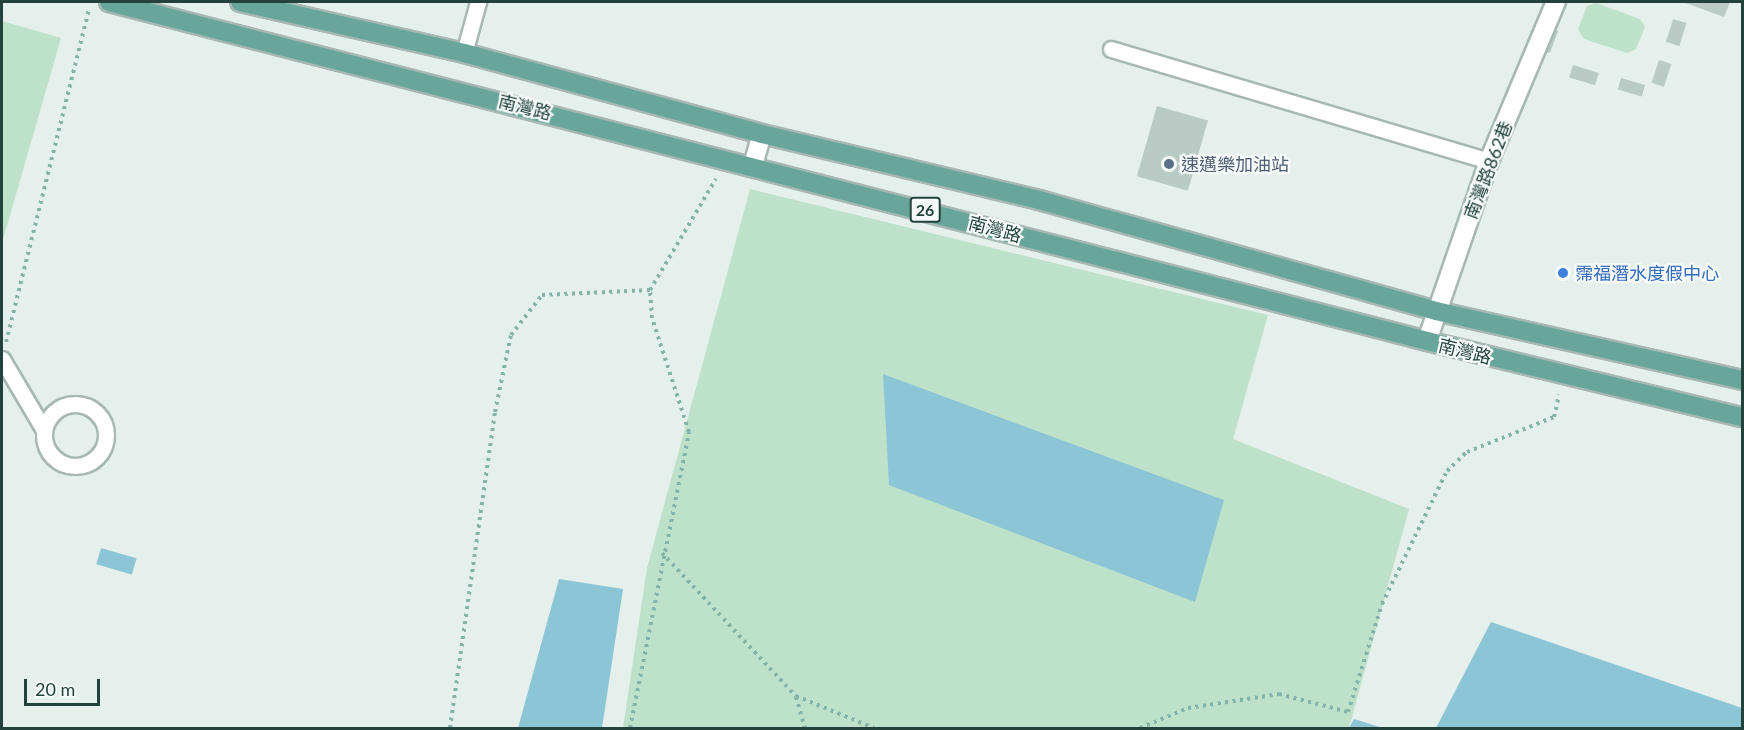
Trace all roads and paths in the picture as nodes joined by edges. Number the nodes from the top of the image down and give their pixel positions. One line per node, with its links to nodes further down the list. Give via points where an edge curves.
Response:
1 (90, 2): 15 (path)
2 (109, 2): 9 (main road, 南灣路 / 26)
3 (240, 2): 7 (main road, 南灣路 / 26)
4 (478, 2): 7 (lane)
5 (1556, 2): 10 (street, 南灣路862巷)
6 (1111, 49): 10 (lane)
7 (464, 53): 8 (main road, 南灣路 / 26)
8 (762, 134): 11 (street); 13 (main road, 南灣路 / 26, via 1039,200)
9 (730, 159): 11 (main road, 南灣路 / 26); 12 (path, via 702,197)
10 (1489, 161): 13 (street, 南灣路862巷)
11 (753, 165): 14 (main road, 南灣路 / 26)
12 (650, 290): 20 (path, via 652,318 689,432); 22 (path, via 542,296 511,334 495,412)
13 (1436, 311): 14 (street, 南灣路862巷); 17 (main road, 南灣路 / 26)
14 (1427, 341): 16 (main road, 南灣路 / 26)
15 (2, 359): 19 (lane)
16 (1564, 374): 18 (main road, 南灣路 / 26); 26 (path, via 1554,417 1467,452 1447,471 1382,604 1348,712 1279,694 1188,708)
17 (1743, 380)
18 (1743, 417)
19 (44, 430): 19 (lane, via 47,451 64,465 86,465 102,451 106,440 102,419 86,406 64,406 55,411)
20 (662, 553): 21 (path); 23 (path)
21 (796, 696): 24 (path); 25 (path)
22 (450, 729)
23 (630, 729)
24 (805, 729)
25 (874, 729)
26 (1140, 729)

